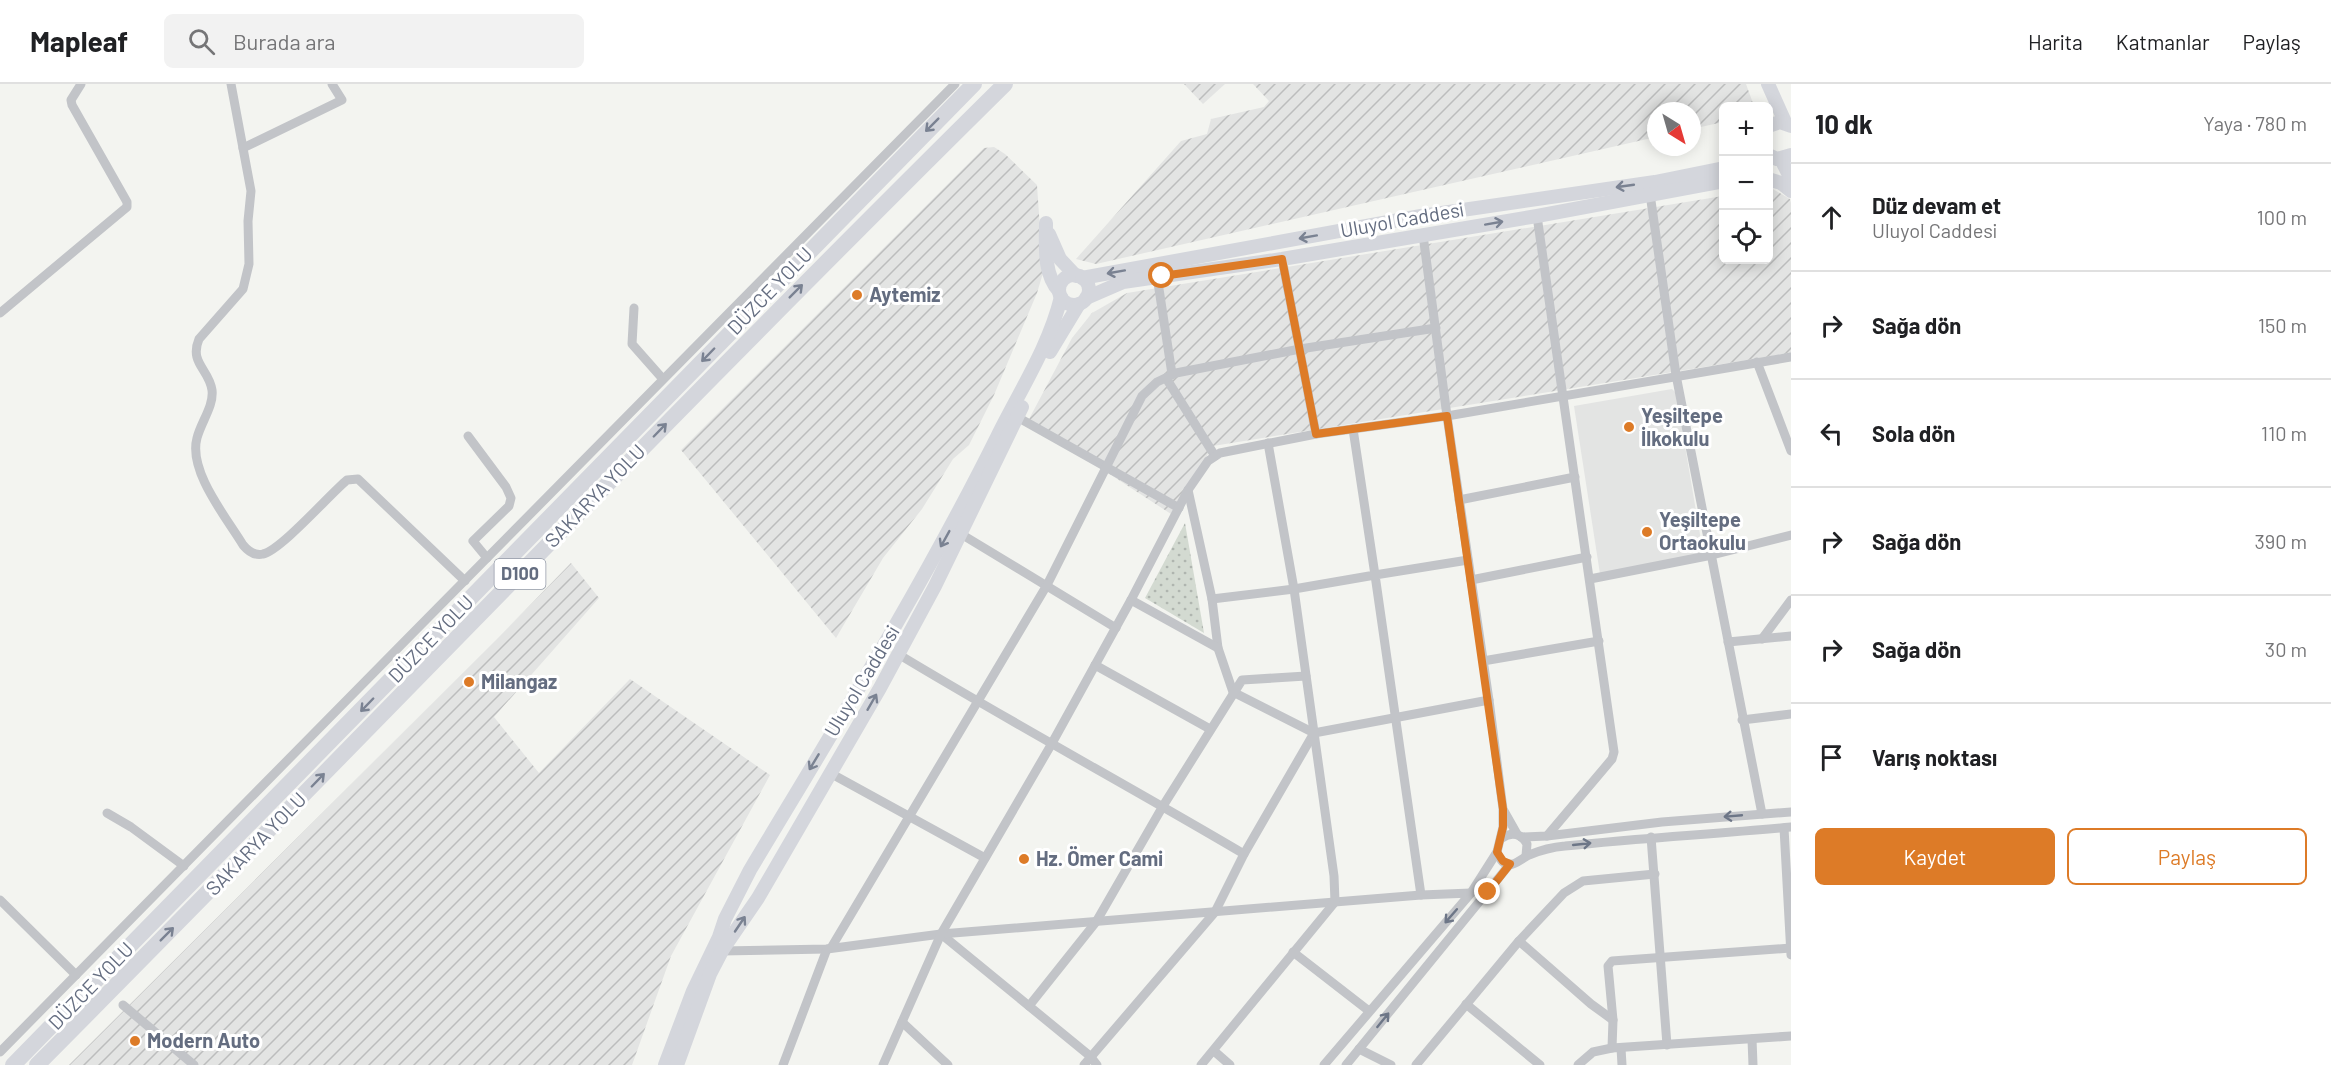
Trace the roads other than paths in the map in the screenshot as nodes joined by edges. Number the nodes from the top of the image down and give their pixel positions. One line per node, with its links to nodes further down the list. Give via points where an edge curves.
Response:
1 (81, 84): 28 (street, via 72,105 127,207)
2 (332, 84): 12 (street, via 342,100)
3 (955, 84): 35 (street)
4 (974, 84): 133 (highway, DÜZCE YOLU / D100, one-way to 133)
5 (1005, 84): 134 (highway, SAKARYA YOLU / D100, one-way to 5)
6 (1761, 84): 9 (main road)
7 (1768, 84): 11 (main road)
8 (234, 85): 12 (street)
9 (1766, 102)
10 (1773, 124): 11 (main road)
11 (1789, 124)
12 (243, 148): 59 (street, via 251,191 249,264 243,289 199,339 195,349 212,393 197,438 195,452 200,475 243,545 262,555 277,548 347,480 358,479)
13 (1777, 159): 15 (main road)
14 (1719, 169): 24 (main road, Uluyol Caddesi, one-way to 24, via 1421,216)
15 (1791, 179)
16 (1773, 181): 18 (main road)
17 (1719, 182): 19 (main road, Uluyol Caddesi)
18 (1791, 191)
19 (1650, 194): 20 (main road, Uluyol Caddesi); 33 (street)
20 (1537, 216): 21 (main road, Uluyol Caddesi, one-way to 20); 36 (street)
21 (1423, 235): 22 (main road, Uluyol Caddesi); 29 (street)
22 (1282, 259): 23 (main road, Uluyol Caddesi); 30 (street)
23 (1157, 276): 26 (main road, Uluyol Caddesi, via 1123,282); 34 (street)
24 (1079, 277): 25 (main road, via 1064,279); 25 (main road, via 1060,259 1046,223 1050,277); 26 (main road, via 1088,287)
25 (1060, 294): 26 (main road, via 1070,305); 117 (main road, Uluyol Caddesi, one-way to 117, via 1055,320 946,538 750,870)
26 (1083, 301): 38 (main road, Uluyol Caddesi, via 1058,337)
27 (634, 308): 35 (street, via 632,344)
28 (0, 313)
29 (1436, 328): 30 (street); 37 (street)
30 (1300, 349): 34 (street); 40 (street)
31 (1791, 357): 32 (street)
32 (1757, 362): 33 (street); 43 (street)
33 (1676, 375): 36 (street); 52 (street)
34 (1169, 376): 44 (street); 45 (street, via 1142,396)
35 (662, 378): 54 (street)
36 (1563, 395): 37 (street); 46 (street)
37 (1447, 416): 39 (street); 48 (street)
38 (1017, 417): 45 (street); 50 (main road, Uluyol Caddesi)
39 (1353, 429): 40 (street); 56 (street)
40 (1316, 434): 42 (street)
41 (468, 436): 54 (street, via 511,498 508,506 473,541)
42 (1268, 443): 44 (street); 61 (street)
43 (1791, 451)
44 (1215, 456): 47 (street)
45 (1106, 466): 49 (street); 60 (street)
46 (1575, 477): 48 (street); 53 (street)
47 (1188, 490): 49 (street); 62 (street)
48 (1459, 500): 55 (street)
49 (1179, 508): 63 (street)
50 (961, 534): 60 (street); 71 (main road, Uluyol Caddesi)
51 (1791, 535): 52 (street)
52 (1712, 555): 57 (street); 69 (street)
53 (1587, 556): 57 (street); 58 (street)
54 (487, 558): 59 (street)
55 (1468, 560): 56 (street); 58 (street)
56 (1375, 575): 61 (street); 79 (street)
57 (1590, 579): 68 (street)
58 (1471, 580): 72 (street)
59 (465, 581): 101 (street)
60 (1047, 585): 65 (street); 77 (street)
61 (1294, 589): 62 (street); 74 (street)
62 (1212, 599): 70 (street)
63 (1131, 600): 65 (street); 70 (street)
64 (1791, 600): 67 (street)
65 (1116, 628): 73 (street)
66 (1791, 636): 67 (street)
67 (1762, 639): 69 (street)
68 (1599, 641): 72 (street); 93 (street, via 1614,752)
69 (1728, 642): 80 (street)
70 (1218, 648): 75 (street)
71 (898, 654): 77 (street); 84 (main road, Uluyol Caddesi, one-way to 71)
72 (1483, 661): 76 (street)
73 (1095, 665): 81 (street); 83 (street)
74 (1306, 676): 75 (street, via 1242,680); 82 (street)
75 (1233, 692): 81 (street); 82 (street)
76 (1489, 700): 79 (street); 86 (street)
77 (977, 702): 83 (street); 90 (street)
78 (1791, 714): 80 (street)
79 (1395, 717): 82 (street); 104 (street)
80 (1742, 720): 89 (street)
81 (1210, 729): 85 (street)
82 (1314, 733): 97 (street); 106 (street)
83 (1051, 745): 85 (street); 99 (street)
84 (830, 772): 90 (street); 113 (main road, Uluyol Caddesi, one-way to 84, via 758,898)
85 (1163, 806): 97 (street); 108 (street)
86 (1503, 809): 92 (street); 95 (street)
87 (1791, 812): 89 (street)
88 (107, 813): 101 (street)
89 (1762, 814): 93 (street, one-way to 93)
90 (908, 815): 99 (street); 111 (street)
91 (1788, 827): 94 (street); 112 (street)
92 (1519, 835): 93 (street); 95 (street); 98 (street, via 1527,844)
93 (1547, 836)
94 (1651, 837): 98 (street, one-way to 94, via 1552,847); 102 (street)
95 (1502, 838): 96 (street)
96 (1497, 852): 100 (street); 103 (street)
97 (1244, 854): 107 (street)
98 (1526, 856): 100 (street, via 1521,862)
99 (985, 858): 109 (street)
100 (1510, 864): 129 (street, one-way to 100)
101 (184, 866): 118 (street)
102 (1655, 874): 110 (street, via 1583,880 1564,893); 116 (street)
103 (1471, 893): 104 (street); 122 (street, one-way to 122)
104 (1421, 895): 106 (street)
105 (0, 900): 118 (street)
106 (1335, 902): 107 (street); 114 (street)
107 (1215, 912): 108 (street); 132 (street)
108 (1096, 922): 109 (street); 121 (street)
109 (941, 934): 111 (street); 121 (street); 124 (street)
110 (1518, 941): 119 (street); 123 (street)
111 (829, 948): 113 (street); 138 (street)
112 (1791, 948): 115 (street); 116 (street)
113 (723, 949): 117 (street); 137 (main road, Uluyol Caddesi)
114 (1293, 952): 122 (street); 130 (street)
115 (1791, 955)
116 (1660, 959): 123 (street, via 1612,961 1608,966); 127 (street)
117 (708, 960): 136 (main road, Uluyol Caddesi)
118 (76, 975): 131 (street)
119 (1466, 1004): 148 (street); 149 (street)
120 (123, 1005): 135 (street)
121 (1029, 1006): 132 (street)
122 (1369, 1011): 145 (street)
123 (1613, 1020): 128 (street)
124 (902, 1022): 139 (street); 140 (street)
125 (1791, 1036): 126 (street)
126 (1752, 1039): 127 (street); 152 (street)
127 (1667, 1045): 128 (street)
128 (1616, 1048): 150 (street, via 1593,1052); 151 (street)
129 (1359, 1049): 146 (street); 147 (street)
130 (1214, 1051): 143 (street); 144 (street)
131 (0, 1052)
132 (1090, 1056): 141 (street); 142 (street)
133 (14, 1065)
134 (37, 1065)
135 (194, 1065)
136 (665, 1065)
137 (677, 1065)
138 (783, 1065)
139 (883, 1065)
140 (948, 1065)
141 (1084, 1065)
142 (1097, 1065)
143 (1201, 1065)
144 (1230, 1065)
145 (1324, 1065)
146 (1346, 1065)
147 (1391, 1065)
148 (1416, 1065)
149 (1540, 1065)
150 (1578, 1065)
151 (1622, 1065)
152 (1753, 1065)

